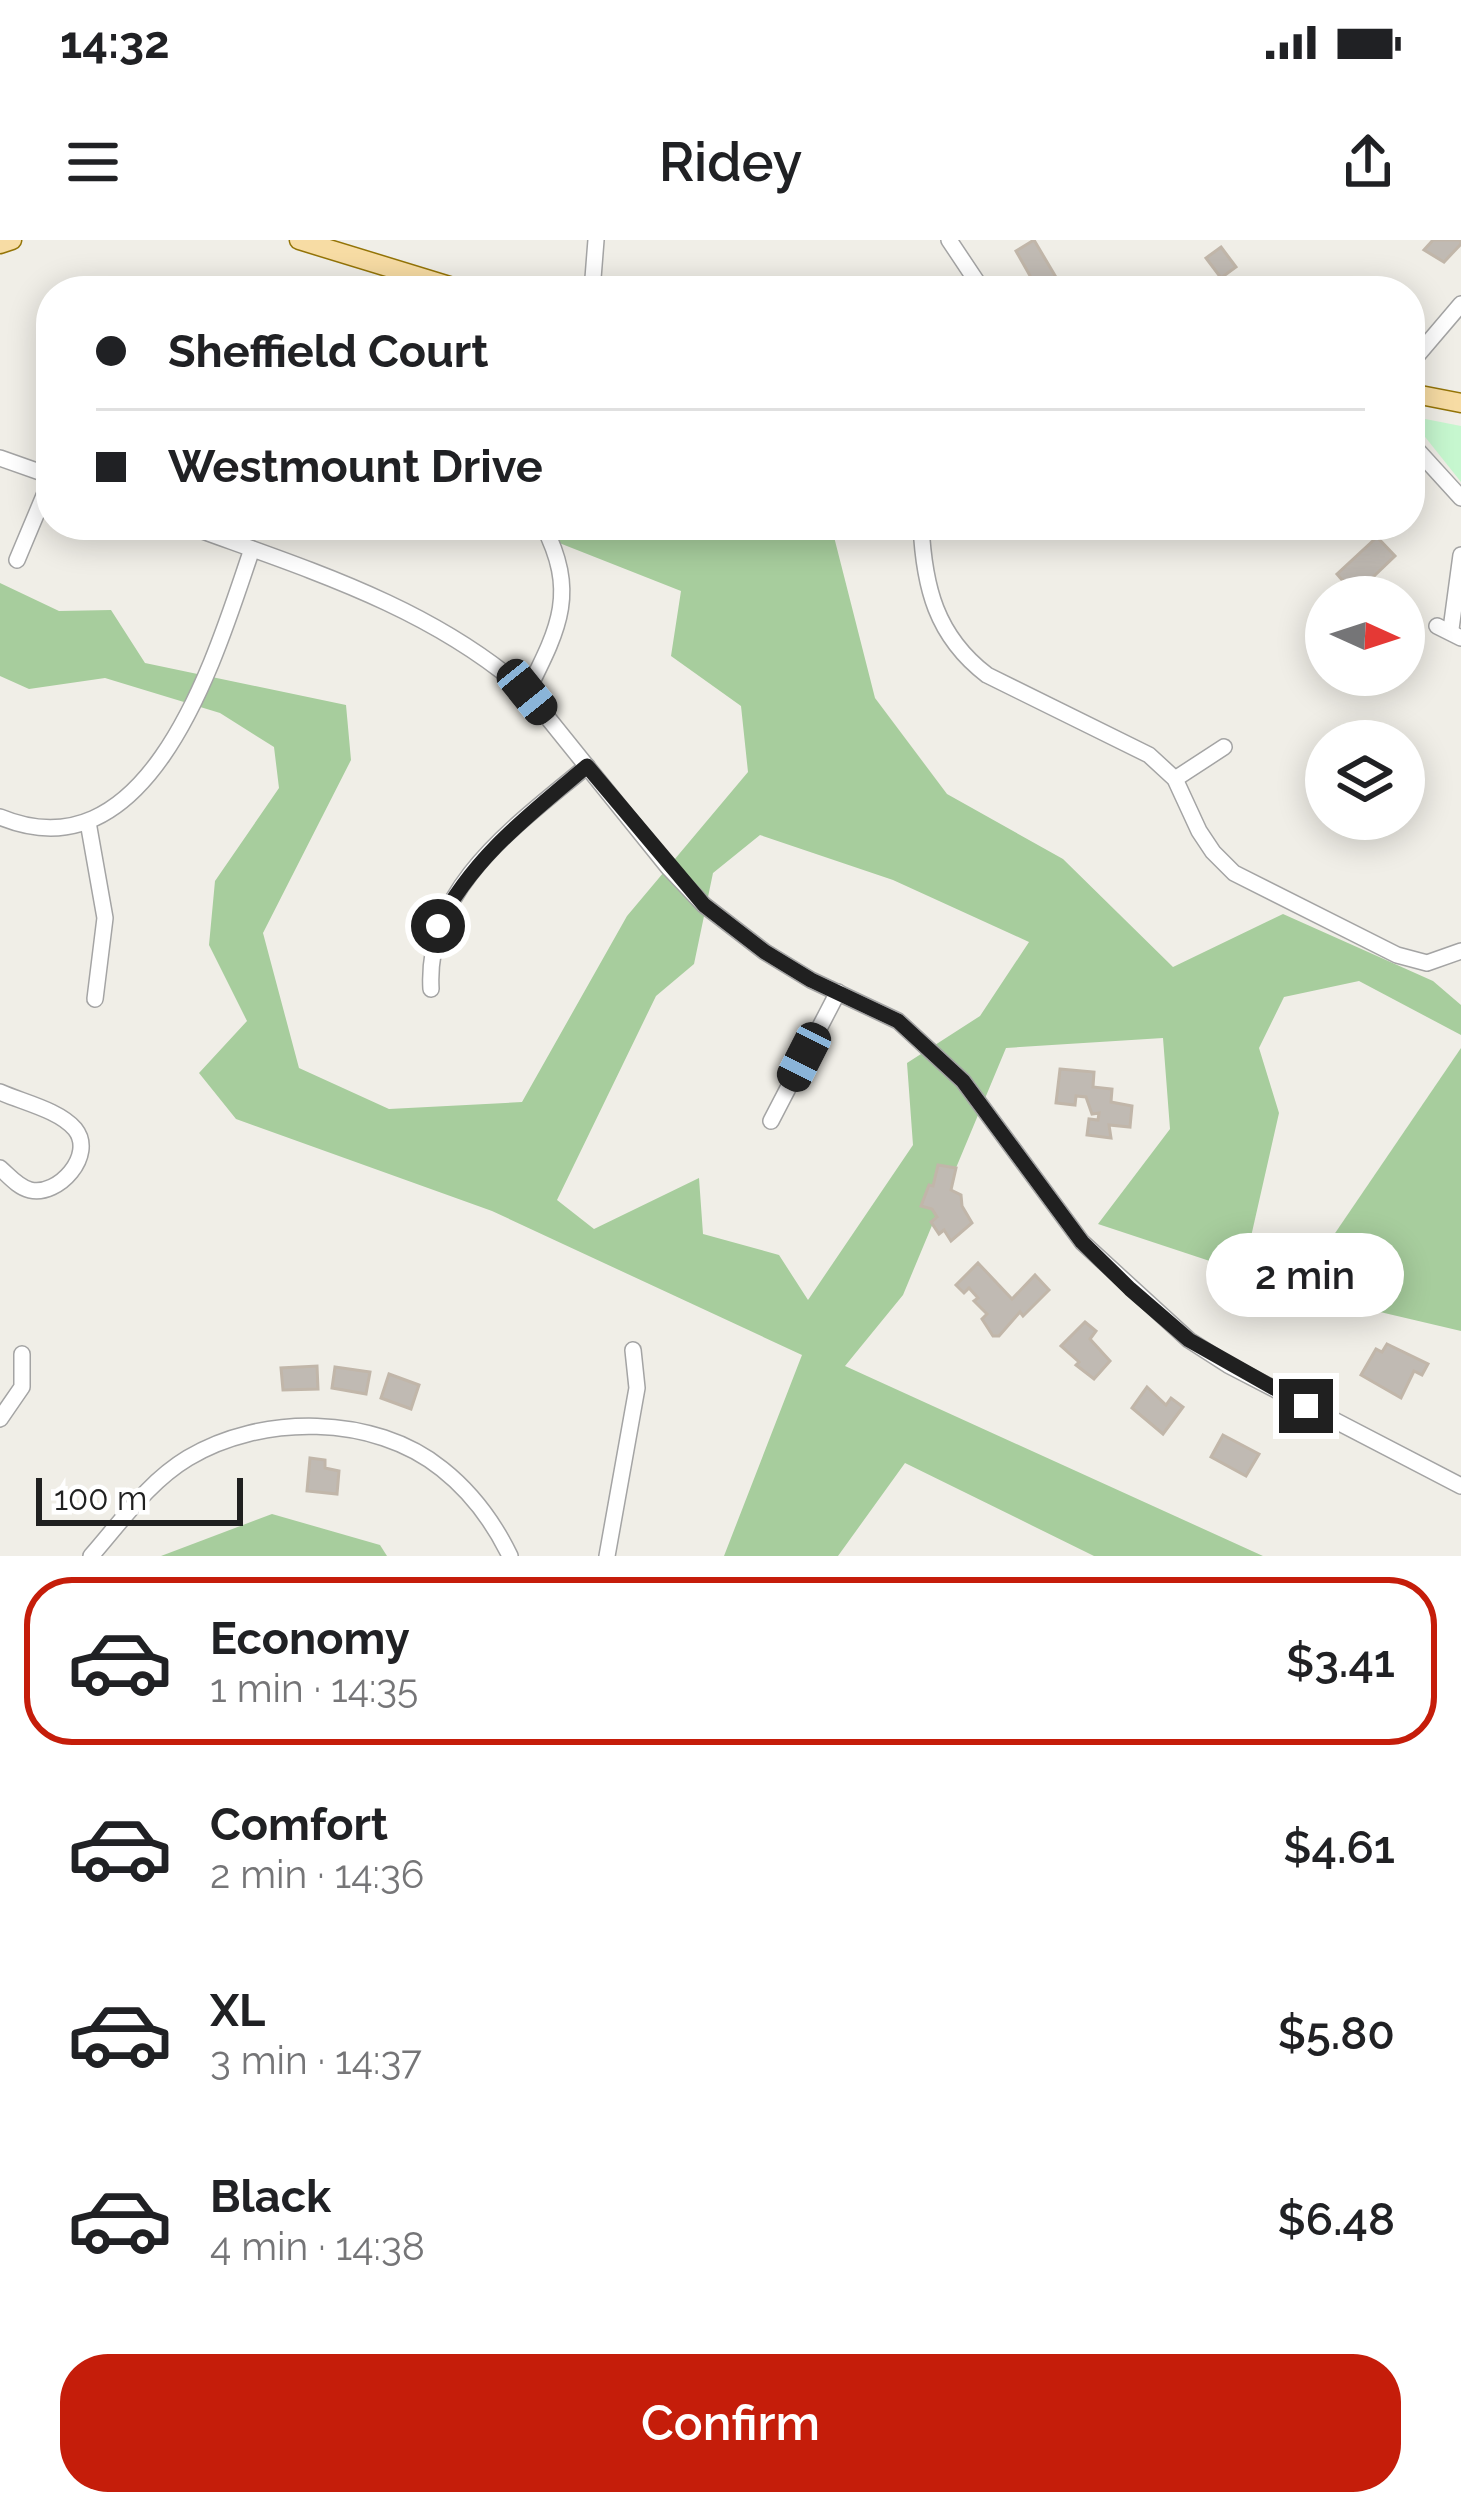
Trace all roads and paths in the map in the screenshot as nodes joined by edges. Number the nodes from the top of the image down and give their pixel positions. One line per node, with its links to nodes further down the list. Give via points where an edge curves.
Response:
1 (12, 240): 5 (main road)
2 (299, 240): 6 (main road)
3 (596, 240): 7 (street)
4 (949, 240): 8 (street)
5 (0, 244)
6 (417, 276)
7 (593, 276)
8 (973, 276)
9 (1461, 304): 10 (street)
10 (1425, 346)
11 (1425, 396): 12 (main road)
12 (1461, 403)
13 (0, 458): 15 (street)
14 (1425, 458): 16 (street)
15 (36, 471)
16 (1461, 498)
17 (36, 513): 23 (street)
18 (227, 540): 21 (street)
19 (549, 540): 25 (street, via 563,606)
20 (922, 540): 28 (street, via 930,602 965,659 1149,755)
21 (252, 549): 25 (street, via 404,608); 30 (street, via 190,713 123,801)
22 (1461, 555): 24 (street)
23 (16, 560)
24 (1450, 631)
25 (527, 692): 27 (street)
26 (1225, 746): 28 (street)
27 (587, 766): 32 (street, via 468,875 438,926); 33 (street, via 704,905 765,952)
28 (1174, 779): 31 (street, via 1199,831 1234,873 1396,955 1427,963)
29 (0, 817): 30 (street)
30 (88, 822): 34 (street, via 105,918)
31 (1461, 951)
32 (430, 989)
33 (838, 992): 36 (street); 41 (street, via 898,1021 963,1081 1082,1242 1189,1340)
34 (95, 999)
35 (0, 1092): 37 (street, via 63,1119 81,1149 70,1174 45,1190 25,1189)
36 (771, 1121)
37 (0, 1168)
38 (633, 1350): 44 (street, via 637,1388)
39 (22, 1354): 40 (street, via 22,1388)
40 (0, 1419)
41 (1461, 1486)
42 (91, 1556): 43 (street, via 157,1480 186,1459 249,1433 316,1426 384,1440 439,1466)
43 (510, 1556)
44 (607, 1556)

